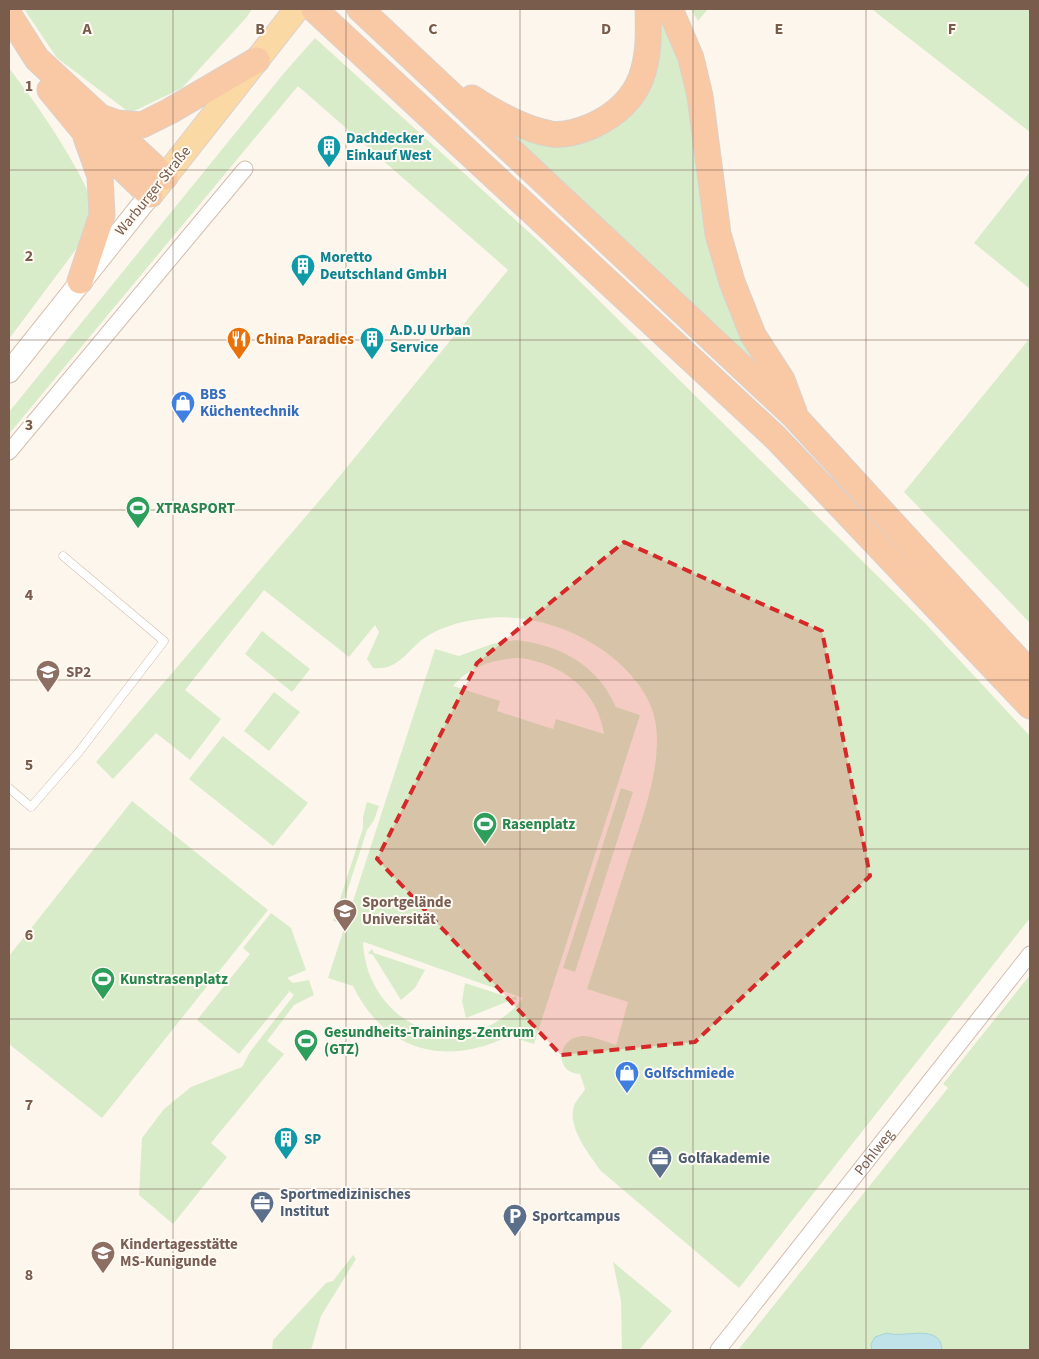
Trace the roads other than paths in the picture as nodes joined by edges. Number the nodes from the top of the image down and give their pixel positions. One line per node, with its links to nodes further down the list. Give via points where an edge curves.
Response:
1 (297, 9): 8 (main road, Warburger Straße)
2 (314, 9): 19 (highway, via 776,438)
3 (360, 9): 9 (highway)
4 (648, 9): 9 (highway, via 649,43 645,70 631,97 611,117 578,132 552,134 496,114)
5 (670, 9): 15 (highway, via 691,58 698,87 718,234 727,266 753,335 782,380)
6 (9, 15): 10 (highway, via 37,59)
7 (9, 39): 10 (highway)
8 (264, 50): 10 (highway, via 170,111 142,125); 12 (main road, Warburger Straße)
9 (423, 67): 15 (highway)
10 (90, 123): 12 (highway); 13 (highway, via 100,176 102,215)
11 (245, 169): 16 (street)
12 (157, 186): 13 (main road, Warburger Straße)
13 (80, 281): 14 (main road, Warburger Straße)
14 (9, 372)
15 (795, 417): 18 (highway)
16 (9, 452)
17 (63, 556): 20 (lane, via 164,641 31,807)
18 (1030, 673)
19 (1030, 706)
20 (9, 788)
21 (1030, 954): 22 (street, Pohlweg)
22 (718, 1350)

